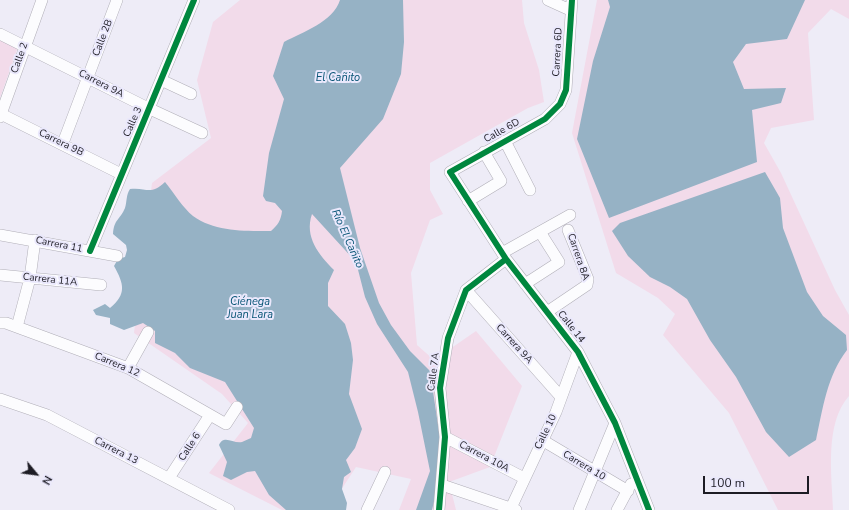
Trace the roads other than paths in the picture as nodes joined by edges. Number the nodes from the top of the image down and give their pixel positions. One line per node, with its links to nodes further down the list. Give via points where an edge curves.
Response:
1 (42, 0): 7 (street, Calle 2)
2 (118, 0): 8 (street, Calle 2B)
3 (548, 0): 5 (street)
4 (192, 1): 9 (street, Calle 3)
5 (571, 5): 11 (street, Carrera 6D, via 566,90)
6 (0, 34): 7 (street, Carrera 9A)
7 (25, 45): 8 (street, Carrera 9A); 13 (street, Calle 2)
8 (88, 77): 12 (street, Carrera 9A); 16 (street, Calle 2B)
9 (161, 80): 10 (street); 12 (street, Calle 3)
10 (191, 94)
11 (560, 104): 15 (street, Calle 6D, via 545,119)
12 (150, 109): 14 (street, Carrera 9A); 19 (street, Calle 3)
13 (0, 115): 16 (street, Carrera 9B)
14 (202, 133)
15 (505, 141): 17 (street, Calle 6D); 20 (street)
16 (63, 143): 19 (street, Carrera 9B)
17 (484, 152): 18 (street, Calle 6D); 21 (street, via 501,181)
18 (450, 172): 21 (street, Calle 14)
19 (121, 174): 27 (street, Calle 3)
20 (530, 190)
21 (468, 201): 29 (street, Calle 14)
22 (570, 216): 24 (street)
23 (568, 230): 35 (street, Carrera 8A, via 588,279 587,285)
24 (540, 232): 29 (street); 32 (street, via 559,262)
25 (0, 235): 26 (street, Carrera 11)
26 (35, 240): 27 (street, Carrera 11); 31 (street)
27 (90, 251): 28 (street, Carrera 11)
28 (117, 256)
29 (504, 256): 32 (street, Calle 14); 34 (street)
30 (0, 275): 31 (street, Carrera 11A)
31 (30, 278): 33 (street, Carrera 11A); 37 (street)
32 (526, 284): 35 (street, Calle 14)
33 (101, 285)
34 (466, 290): 41 (street, Carrera 9A); 46 (street, Calle 7A, via 448,338 440,388)
35 (547, 312): 39 (street, Calle 14)
36 (0, 322): 37 (street, Carrera 12)
37 (17, 327): 40 (street, Carrera 12)
38 (148, 332): 40 (street)
39 (578, 352): 41 (street, Calle 10); 45 (street, Calle 14)
40 (128, 368): 44 (street, Carrera 12)
41 (561, 397): 47 (street, Calle 10)
42 (0, 399): 51 (street, Carrera 13, via 47,415)
43 (238, 407): 44 (street, Carrera 12, via 226,424)
44 (210, 415): 51 (street, Calle 6)
45 (615, 422): 49 (street); 50 (street, Calle 14)
46 (445, 436): 52 (street, Carrera 10A); 53 (street, Calle 7A)
47 (542, 440): 49 (street, Carrera 10); 52 (street, Calle 10)
48 (385, 472): 57 (street)
49 (594, 473): 54 (street, Carrera 10); 59 (street)
50 (636, 476): 54 (street); 61 (street, Calle 14)
51 (169, 478): 56 (street, Carrera 13)
52 (524, 478): 55 (street, Calle 10)
53 (442, 485): 55 (street); 58 (street, Calle 7A)
54 (628, 491): 60 (street)
55 (512, 509)
56 (229, 510)
57 (367, 510)
58 (439, 510)
59 (580, 510)
60 (617, 510)
61 (649, 510)

